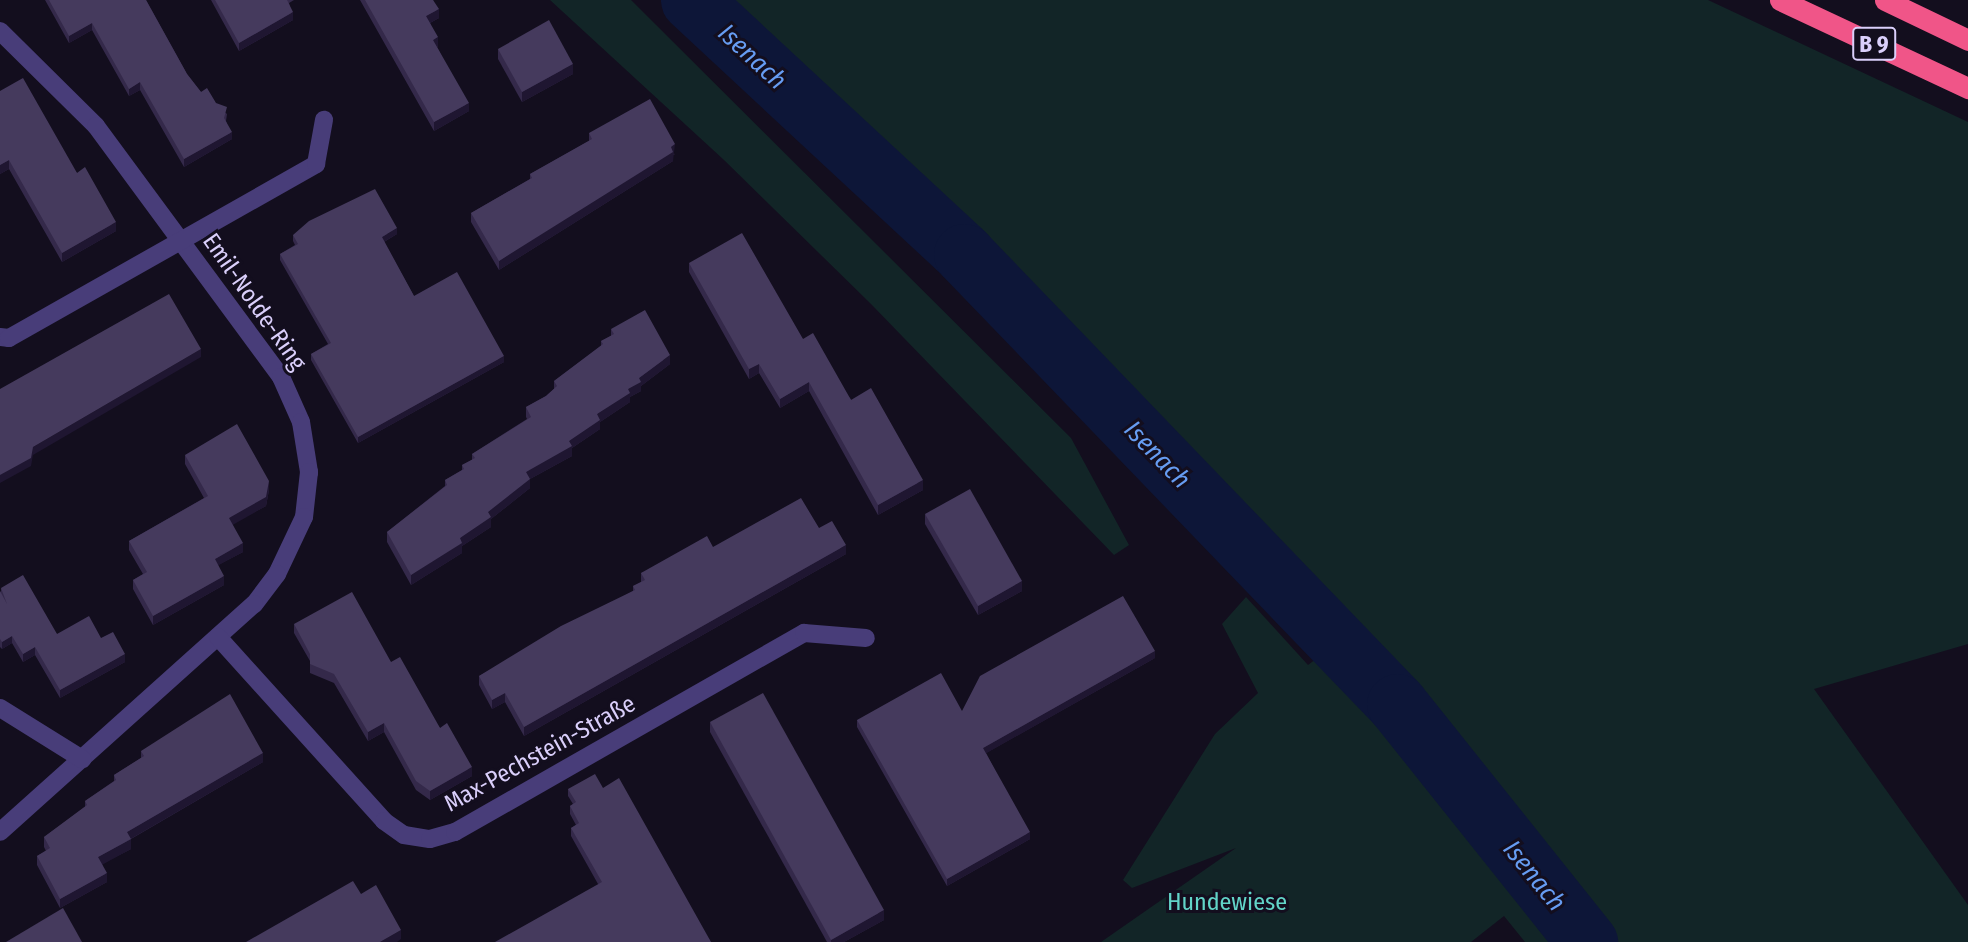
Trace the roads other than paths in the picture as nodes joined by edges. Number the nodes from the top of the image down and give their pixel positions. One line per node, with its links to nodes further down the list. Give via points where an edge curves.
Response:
1 (1780, 0): 5 (highway, B 9)
2 (1885, 0): 4 (highway, B 9)
3 (0, 31): 7 (street, Emil-Nolde-Ring, via 96,126)
4 (1968, 40)
5 (1968, 88)
6 (324, 120): 7 (street, via 316,164)
7 (181, 240): 8 (street, via 9,338); 9 (street, Emil-Nolde-Ring, via 281,377 301,422 309,472 304,517 277,574)
8 (0, 337)
9 (218, 637): 10 (street, Max-Pechstein-Straße, via 384,821 404,835 430,839 454,832 804,633); 12 (street, Emil-Nolde-Ring)
10 (866, 638)
11 (0, 708): 12 (street)
12 (82, 759): 13 (street, Emil-Nolde-Ring)
13 (0, 832)

